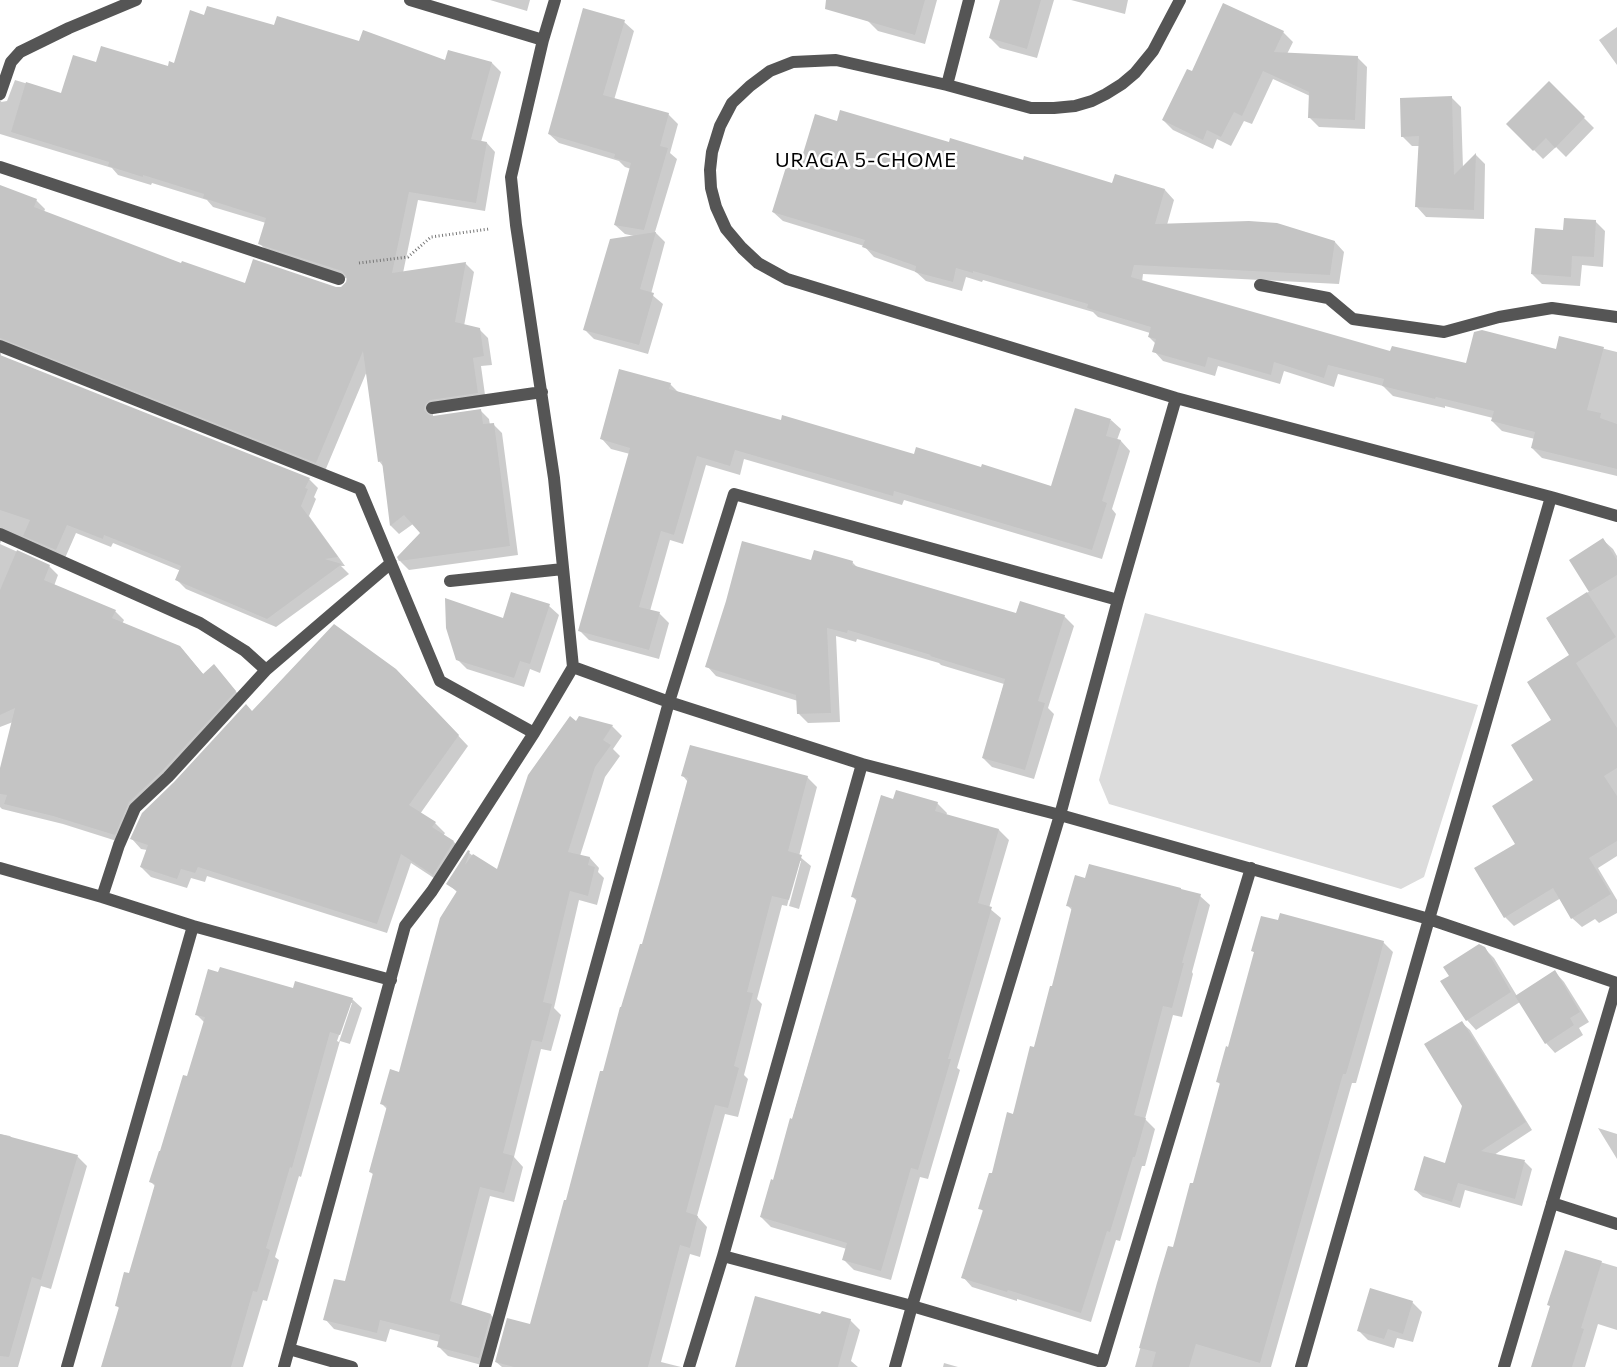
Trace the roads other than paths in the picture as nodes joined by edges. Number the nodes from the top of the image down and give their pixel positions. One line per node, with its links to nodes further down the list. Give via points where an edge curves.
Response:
1 (136, 0): 8 (street, via 20,52 11,62)
2 (410, 0): 6 (street)
3 (555, 0): 6 (street)
4 (969, 0): 7 (street)
5 (1180, 0): 7 (street, via 1153,51 1135,73 1092,101 1075,106 1031,108)
6 (543, 40): 14 (street, via 511,177)
7 (947, 85): 15 (street, via 836,60 793,62 770,71 732,103 712,152 711,188 726,229 758,263 787,279)
8 (0, 92)
9 (0, 167): 10 (street)
10 (339, 279)
11 (1260, 285): 12 (street, via 1328,298 1353,319 1444,332 1499,317 1552,308)
12 (1616, 315)
13 (0, 346): 20 (street, via 360,489)
14 (542, 392): 16 (street); 21 (street)
15 (1176, 398): 17 (street); 23 (street)
16 (432, 408)
17 (1552, 497): 18 (street); 33 (street)
18 (1617, 516)
19 (0, 534): 25 (street, via 200,623 245,651)
20 (390, 563): 25 (street); 27 (street, via 440,681)
21 (563, 569): 22 (street); 24 (street)
22 (450, 581)
23 (1118, 600): 26 (street, via 734,494); 29 (street)
24 (573, 667): 26 (street); 27 (street)
25 (266, 670): 32 (street, via 168,777 135,808)
26 (669, 702): 28 (street); 45 (street)
27 (534, 733): 35 (street, via 432,891 405,926)
28 (862, 764): 29 (street); 39 (street)
29 (1060, 815): 31 (street); 40 (street)
30 (0, 868): 32 (street)
31 (1251, 868): 33 (street); 40 (street, via 1102,1362)
32 (102, 897): 34 (street)
33 (1429, 919): 36 (street); 48 (street)
34 (194, 926): 35 (street); 42 (street)
35 (391, 980): 41 (street)
36 (1617, 983): 37 (street)
37 (1552, 1203): 38 (street); 49 (street)
38 (1617, 1224)
39 (723, 1256): 40 (street); 46 (street)
40 (912, 1306): 47 (street)
41 (289, 1349): 43 (street); 44 (street)
42 (67, 1367)
43 (284, 1367)
44 (352, 1367)
45 (485, 1367)
46 (689, 1367)
47 (895, 1367)
48 (1301, 1367)
49 (1504, 1367)

